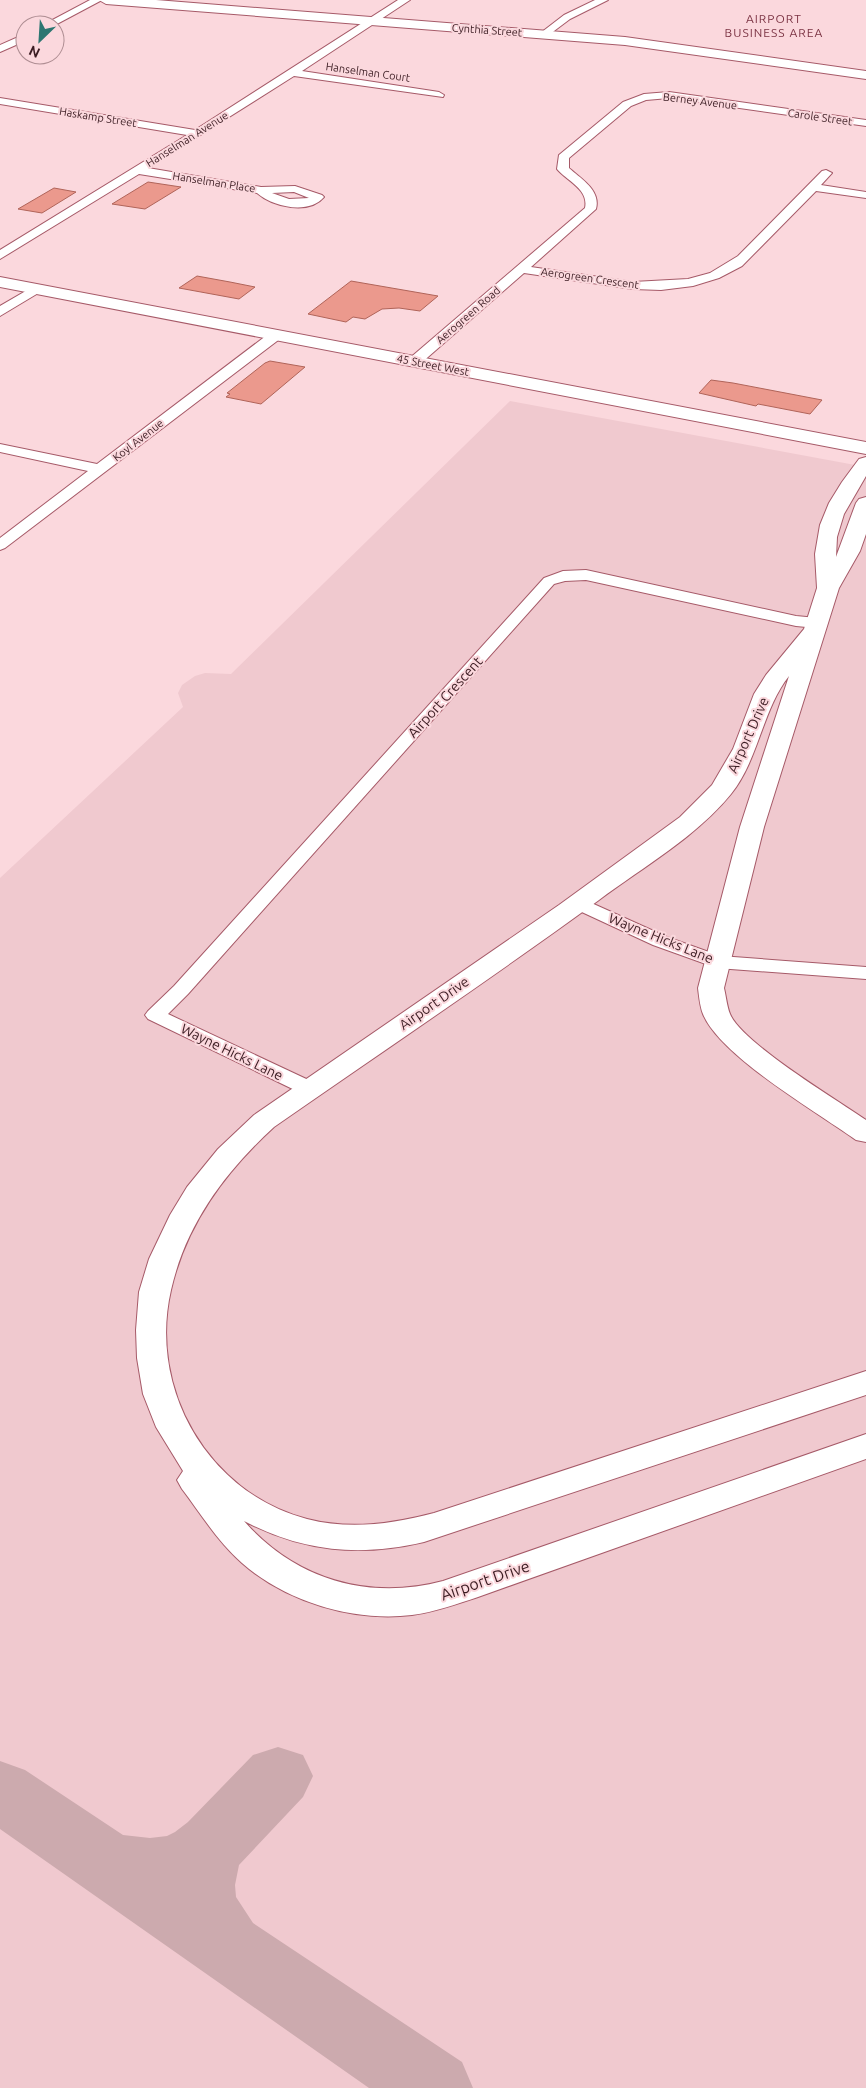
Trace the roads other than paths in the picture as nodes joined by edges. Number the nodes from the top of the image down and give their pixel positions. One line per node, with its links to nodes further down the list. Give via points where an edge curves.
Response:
1 (97, 0): 5 (street)
2 (106, 0): 6 (main road, Cynthia Street)
3 (405, 0): 6 (street, Hanselman Avenue)
4 (603, 0): 7 (street, via 566,17)
5 (65, 16)
6 (372, 22): 7 (main road, Cynthia Street); 10 (street, Hanselman Avenue)
7 (543, 35): 11 (main road, Cynthia Street, via 625,41)
8 (15, 42): 9 (street)
9 (0, 50)
10 (293, 73): 12 (street, Hanselman Court); 16 (street, Hanselman Avenue)
11 (866, 75)
12 (439, 95)
13 (0, 101): 16 (street, Haskamp Street)
14 (774, 110): 15 (street, Carole Street); 23 (street, Berney Avenue, via 669,95 644,97 627,104 562,157 563,169 591,194 592,204)
15 (866, 123)
16 (196, 133): 17 (street, Hanselman Avenue)
17 (138, 170): 20 (street, Hanselman Place); 22 (street, Hanselman Avenue)
18 (819, 181): 19 (street); 21 (street); 23 (street, Aerogreen Crescent, via 738,263 694,282 665,286 631,285)
19 (866, 189)
20 (262, 190)
21 (866, 195)
22 (0, 255)
23 (522, 269): 28 (street, Aerogreen Road)
24 (0, 282): 25 (main road, 45 Street West)
25 (36, 289): 26 (street); 27 (main road, 45 Street West)
26 (0, 312)
27 (276, 335): 28 (main road, 45 Street West); 34 (street, Koyl Avenue)
28 (415, 362): 30 (main road, 45 Street West)
29 (866, 430): 30 (main road, via 842,434)
30 (785, 433): 32 (main road, 45 Street West); 35 (main road, via 839,457)
31 (0, 448): 34 (street)
32 (866, 448)
33 (866, 463): 35 (main road, Airport Drive)
34 (100, 469): 37 (street, Koyl Avenue)
35 (850, 484): 38 (main road, Airport Drive, via 830,527 826,548)
36 (866, 504): 38 (main road, Airport Drive, via 850,551)
37 (0, 544)
38 (828, 588): 39 (main road, Airport Drive)
39 (816, 627): 40 (main road, Airport Drive, via 765,694 745,749 722,789 689,822); 41 (main road, Airport Drive, via 752,827); 43 (street, Airport Crescent, via 586,575 567,575 552,580)
40 (578, 903): 41 (street, Wayne Hicks Lane, via 660,941); 44 (main road, Airport Drive)
41 (717, 962): 42 (street, Wayne Hicks Lane); 45 (main road, Airport Drive, via 712,999 716,1014 728,1032 770,1069)
42 (866, 973)
43 (155, 1015): 44 (street, Wayne Hicks Lane)
44 (310, 1089): 47 (main road, Airport Drive, via 264,1121 236,1146 198,1193 173,1240 157,1282 152,1321 154,1366)
45 (866, 1133)
46 (866, 1383): 47 (main road, Airport Drive, via 436,1526 381,1538 316,1534 262,1516 226,1493 202,1470 183,1450)
47 (168, 1422): 48 (main road, Airport Drive, via 191,1476 255,1554 293,1580 313,1588 339,1597 382,1603 405,1602 449,1592)
48 (866, 1446)

